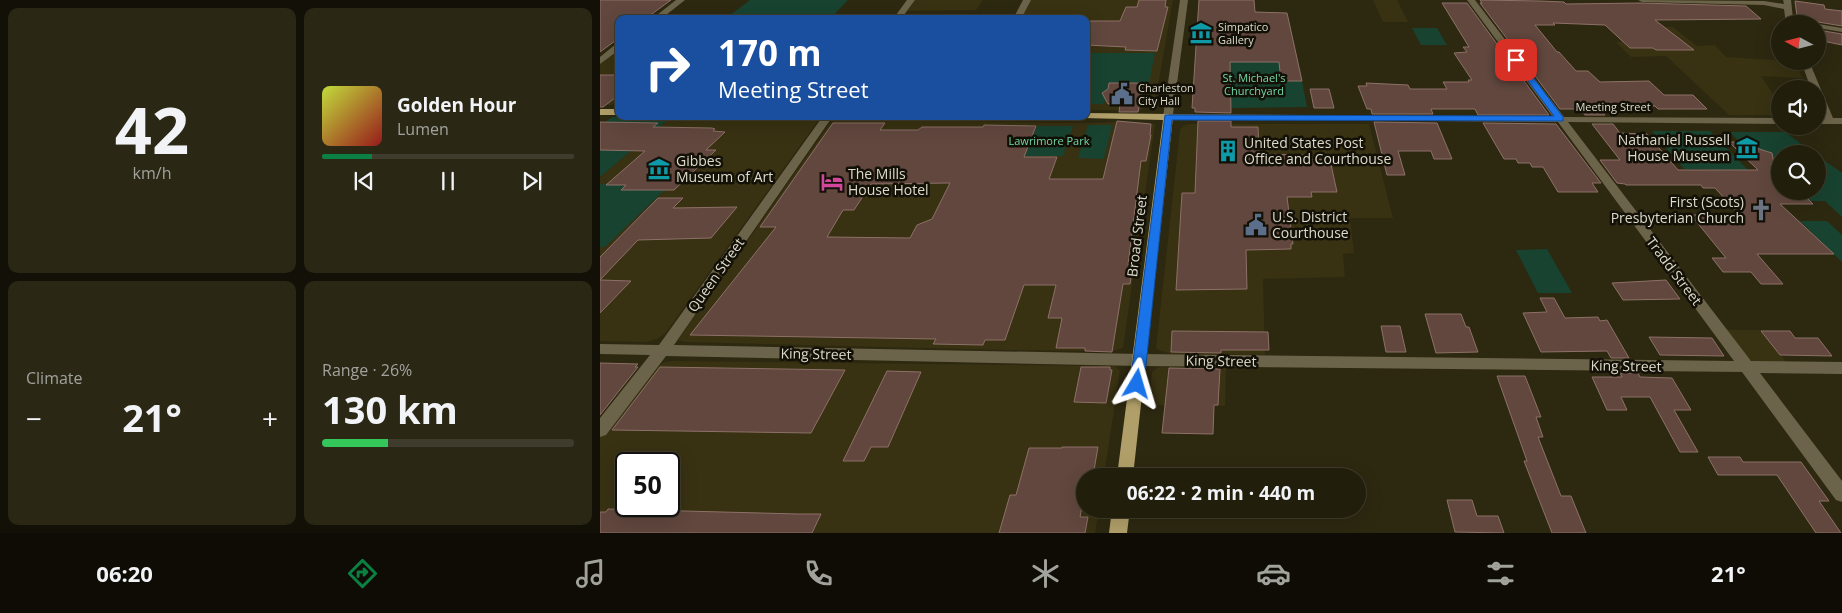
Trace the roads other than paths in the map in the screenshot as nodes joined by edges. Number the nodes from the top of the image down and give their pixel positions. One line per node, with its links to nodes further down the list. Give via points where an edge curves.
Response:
1 (681, 0): 8 (street)
2 (911, 0): 9 (street)
3 (1027, 0): 10 (street)
4 (1184, 0): 19 (street, Broad Street)
5 (1471, 0): 20 (street, Tradd Street)
6 (1642, 0): 7 (street)
7 (1787, 3)
8 (661, 15)
9 (900, 15)
10 (1019, 15)
11 (1826, 27): 12 (street)
12 (1842, 30)
13 (615, 49): 14 (street)
14 (600, 60)
15 (600, 112): 16 (main road)
16 (615, 112)
17 (1826, 113): 23 (street)
18 (1090, 116): 19 (main road, Meeting Street)
19 (1168, 117): 20 (street, Meeting Street); 27 (main road, Broad Street)
20 (1560, 119): 22 (street, Meeting Street); 28 (street, Tradd Street)
21 (825, 120): 26 (street, Queen Street)
22 (1771, 120)
23 (1829, 121): 24 (street)
24 (1842, 121)
25 (600, 349): 26 (street, King Street)
26 (662, 351): 27 (street, King Street); 30 (street, Queen Street)
27 (1140, 360): 28 (street, King Street); 31 (main road, Broad Street)
28 (1746, 367): 29 (street, King Street); 32 (street, Tradd Street)
29 (1842, 368)
30 (600, 430)
31 (1127, 468)
32 (1842, 494)
33 (1120, 518): 34 (main road)
34 (1118, 533)

